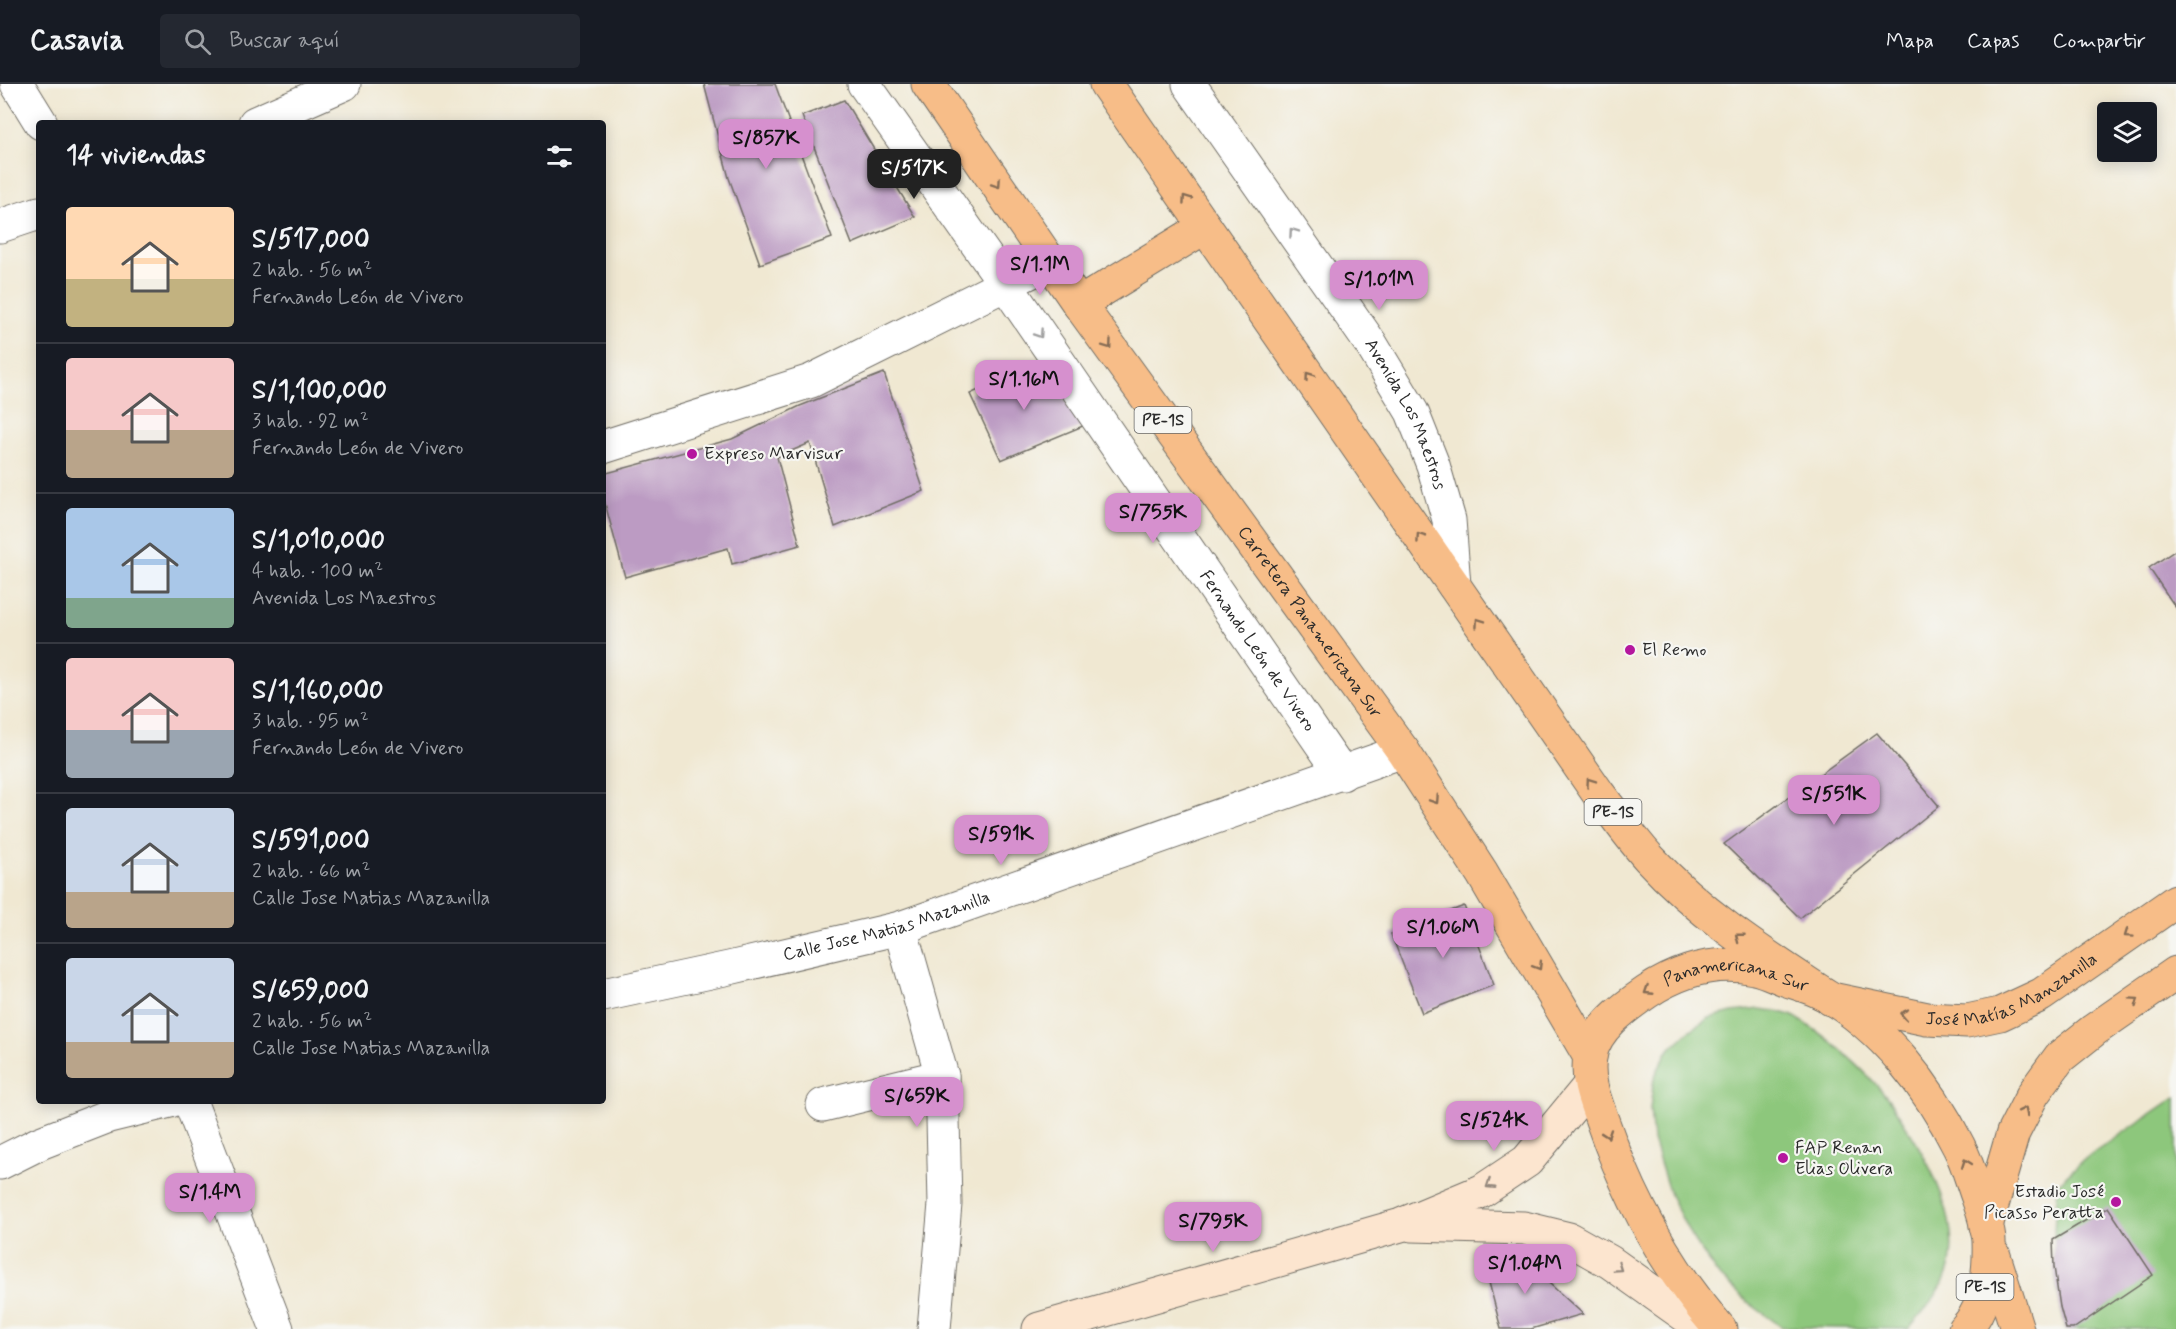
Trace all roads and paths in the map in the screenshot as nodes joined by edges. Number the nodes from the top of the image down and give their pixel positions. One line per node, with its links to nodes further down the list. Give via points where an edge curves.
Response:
1 (17, 84): 7 (street)
2 (344, 84): 8 (street)
3 (864, 84): 13 (street, Fernando León de Vivero)
4 (928, 84): 12 (main road, Carretera Panamericana Sur / PE-1S, one-way to 12)
5 (1106, 84): 11 (main road, PE-1S, one-way to 5)
6 (1189, 84): 16 (street, Avenida Los Maestros, one-way to 6, via 1449,520 1412,412 1371,344)
7 (39, 120)
8 (262, 120)
9 (36, 214): 10 (street)
10 (0, 226)
11 (1205, 226): 14 (main road); 16 (main road, PE-1S, one-way to 11)
12 (1050, 262): 13 (street); 14 (main road, Carretera Panamericana Sur / PE-1S)
13 (1006, 285): 15 (street, via 811,381); 18 (street, Fernando León de Vivero, one-way to 18)
14 (1079, 304): 17 (main road, Carretera Panamericana Sur / PE-1S, one-way to 17)
15 (606, 446)
16 (1454, 585): 23 (main road, PE-1S, one-way to 16, via 1746,942 1691,899 1649,858 1598,793)
17 (1403, 751): 18 (street, Calle Jose Matias Mazanilla); 24 (main road, Carretera Panamericana Sur / PE-1S, one-way to 24, via 1493,890)
18 (1342, 774): 20 (street, Calle Jose Matias Mazanilla)
19 (2176, 901): 23 (main road, José Matías Manzanilla, one-way to 23, via 2041,995 2000,1014 1967,1021 1927,1019)
20 (900, 928): 22 (street, Calle Jose Matias Mazanilla); 25 (street)
21 (2176, 973): 31 (main road, one-way to 21, via 2013,1133 2033,1094 2060,1057)
22 (606, 994)
23 (1827, 996): 24 (main road, Panamericana Sur / PE-1S, one-way to 24, via 1755,968 1719,965 1688,971 1628,1004 1599,1035); 31 (main road, Panamericana Sur / PE-1S, one-way to 23, via 1960,1148 1931,1099 1886,1043 1858,1016)
24 (1590, 1071): 30 (street, one-way to 30, via 1527,1161 1482,1191); 36 (main road, PE-1S, one-way to 36, via 1614,1154 1650,1228 1682,1280)
25 (942, 1076): 28 (street); 33 (street, via 945,1204)
26 (158, 1104): 29 (street, via 109,1116)
27 (191, 1104): 32 (street)
28 (823, 1105)
29 (0, 1163)
30 (1401, 1225): 34 (street); 35 (street, one-way to 35, via 1524,1228 1569,1239)
31 (1987, 1233): 37 (main road, Panamericana Sur / PE-1S, via 1985,1297); 38 (main road, PE-1S)
32 (278, 1329)
33 (934, 1329)
34 (1039, 1329)
35 (1708, 1329)
36 (1720, 1329)
37 (1965, 1329)
38 (2017, 1329)

